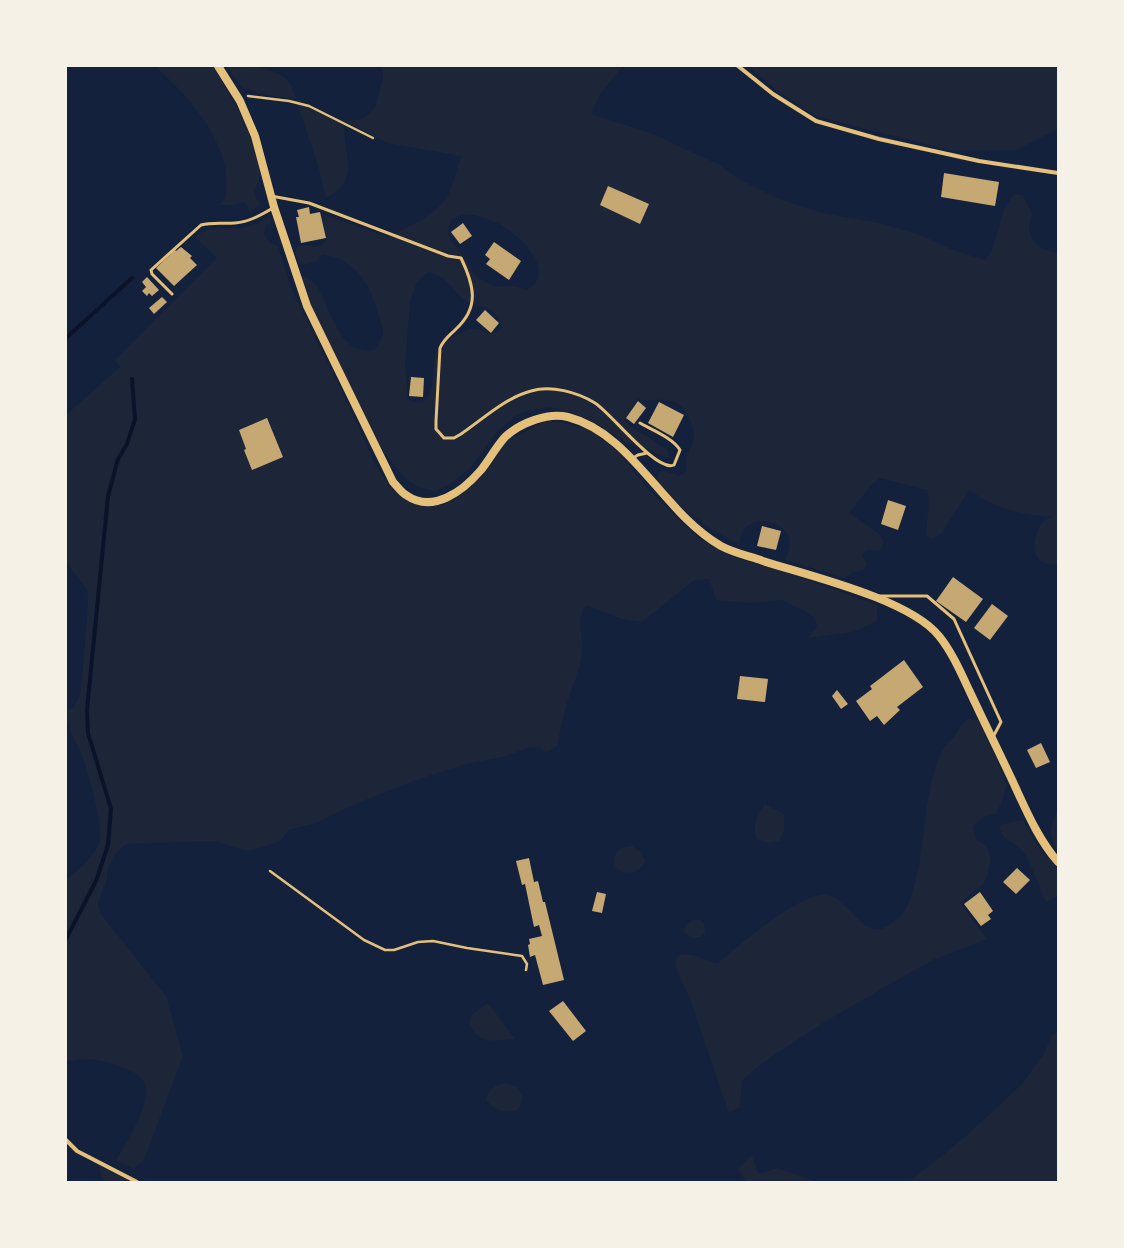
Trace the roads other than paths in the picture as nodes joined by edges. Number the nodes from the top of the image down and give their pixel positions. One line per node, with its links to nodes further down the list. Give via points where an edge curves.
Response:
1 (218, 66): 4 (main road, via 237,96 256,136)
2 (738, 66): 3 (street, via 773,94 816,121 879,139 979,161)
3 (1058, 173)
4 (271, 196): 5 (main road); 8 (lane, via 309,203 448,256 461,258 473,288 472,302 468,314 443,340 440,348 436,429 444,438 454,438 461,434 516,396 544,388 562,390 596,403)
5 (274, 207): 6 (lane, via 254,218 236,223 200,225 152,270 152,274); 9 (main road, via 300,289 316,327 393,482 406,495 418,501 432,502 448,498 470,482 513,430 552,416 573,419 600,432)
6 (172, 294)
7 (640, 423): 8 (lane, via 672,442 680,450 674,465 670,467)
8 (647, 453): 9 (lane)
9 (632, 460): 10 (main road, via 680,515 707,538 734,552)
10 (870, 596): 11 (main road, via 904,609 937,634 954,661); 11 (lane, via 927,596 954,618 1001,722)
11 (992, 738): 12 (main road, via 1039,834)
12 (1058, 862)
13 (66, 1140): 14 (street, via 76,1151)
14 (137, 1182)

